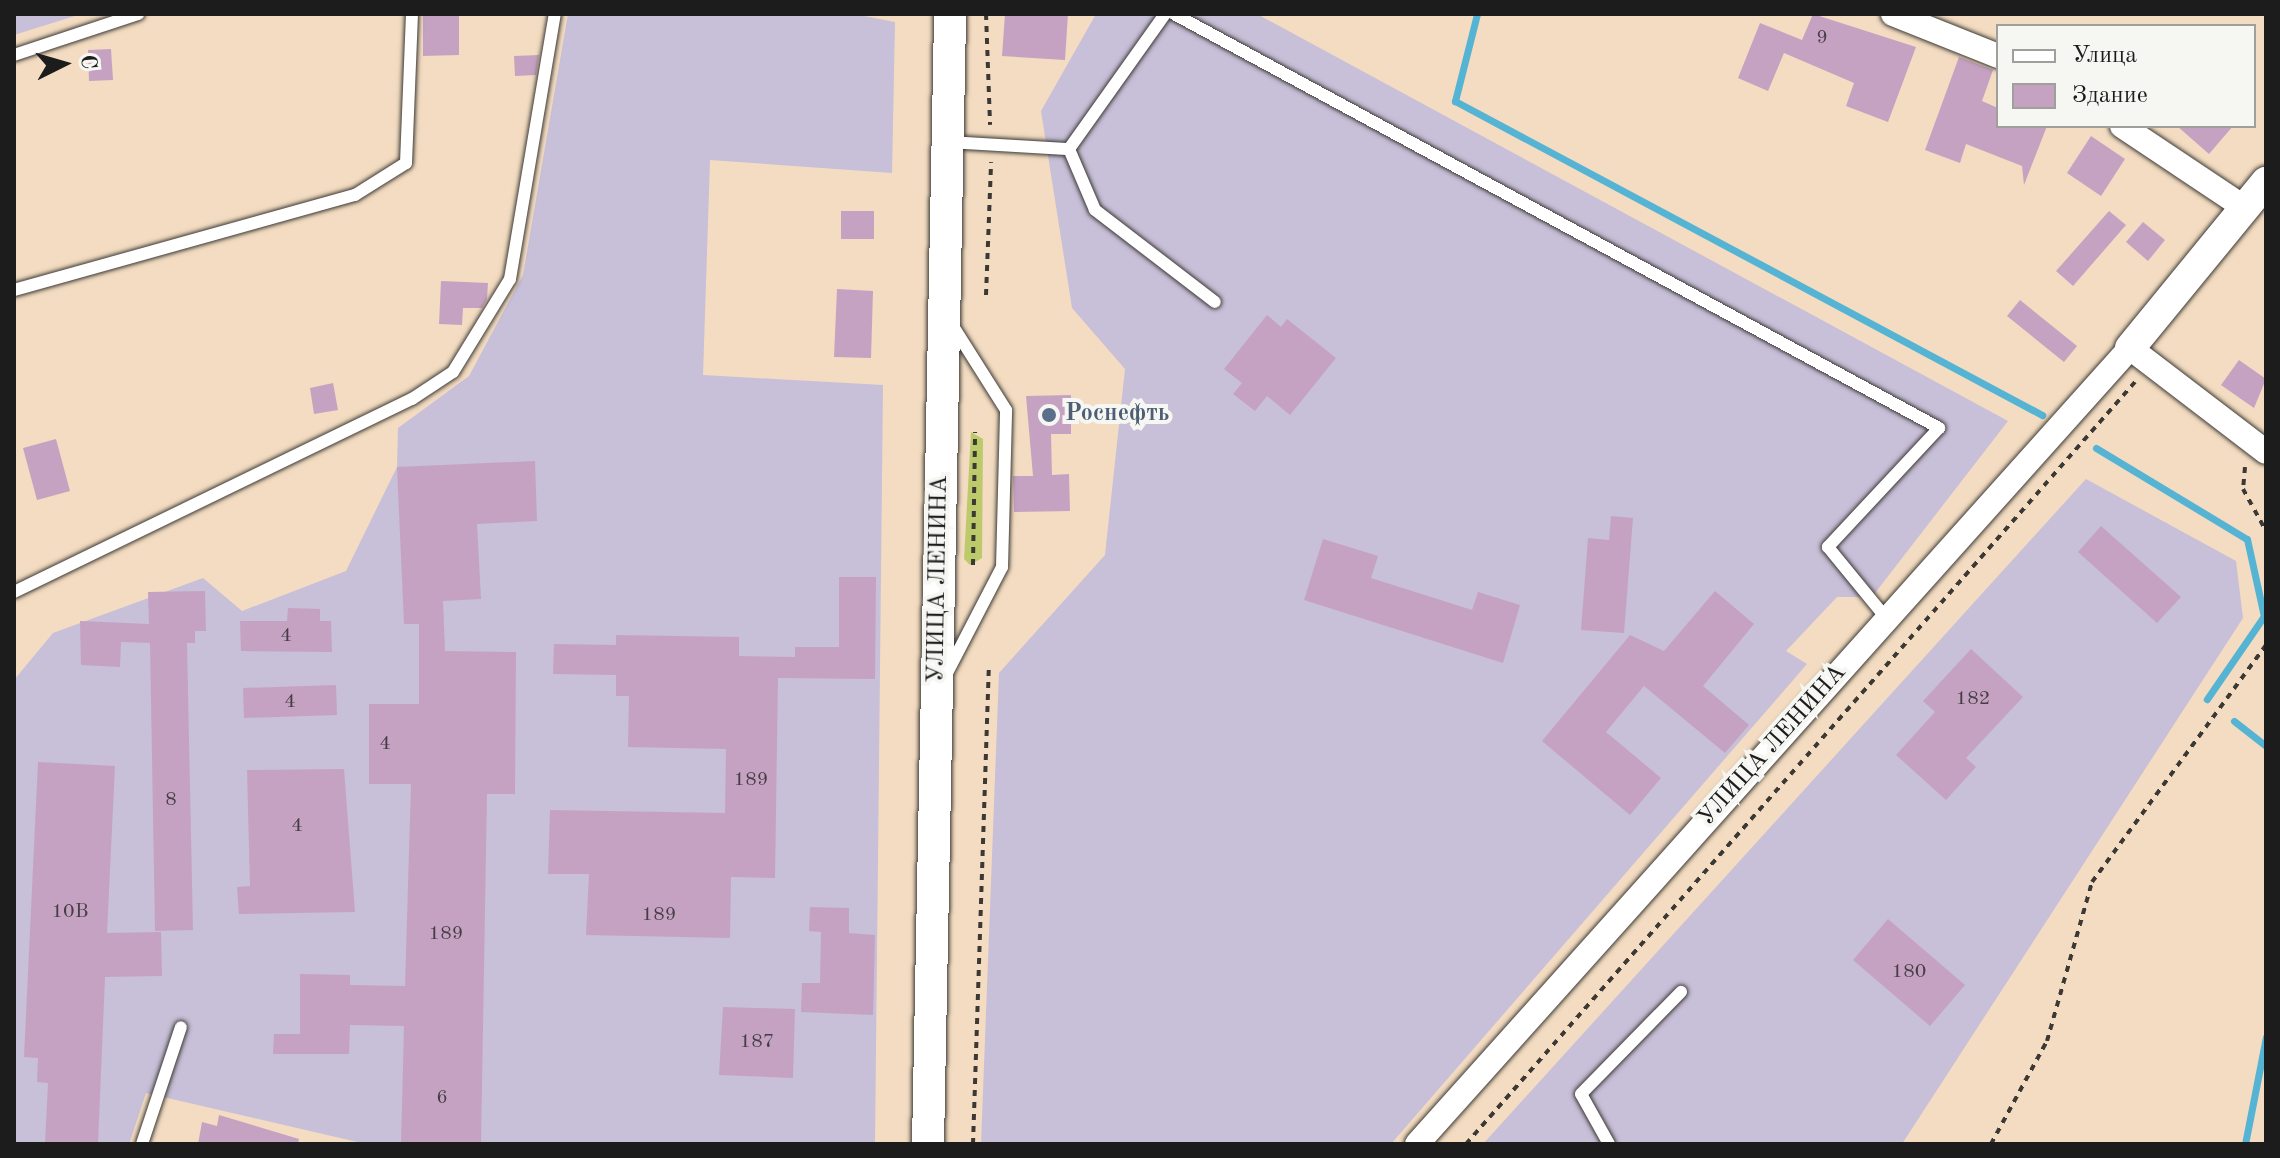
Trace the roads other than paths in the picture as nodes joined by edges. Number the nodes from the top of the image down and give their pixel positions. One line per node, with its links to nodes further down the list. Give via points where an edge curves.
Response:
1 (138, 14): 8 (lane)
2 (412, 14): 15 (lane, via 406,163 355,195)
3 (555, 14): 20 (lane, via 510,279 453,372 412,399)
4 (950, 14): 11 (main road, УЛИЦА ЛЕНИНА)
5 (1165, 14): 12 (lane)
6 (1174, 14): 21 (lane, via 1939,428 1828,547)
7 (1893, 14): 9 (street)
8 (14, 55)
9 (1996, 55)
10 (2125, 128): 14 (street)
11 (947, 142): 12 (lane); 17 (main road, УЛИЦА ЛЕНИНА)
12 (1069, 149): 16 (lane, via 1095,210)
13 (2266, 182): 14 (street)
14 (2245, 208): 18 (street)
15 (14, 290)
16 (1215, 302)
17 (944, 310): 22 (main road, УЛИЦА ЛЕНИНА); 22 (lane, via 1006,410 1002,567)
18 (2140, 356): 19 (street); 21 (street, УЛИЦА ЛЕНИНА)
19 (2256, 445)
20 (14, 592)
21 (1887, 619): 27 (street, УЛИЦА ЛЕНИНА)
22 (937, 692): 26 (main road, УЛИЦА ЛЕНИНА)
23 (1681, 992): 28 (lane, via 1581,1094)
24 (181, 1027): 25 (lane)
25 (142, 1144)
26 (928, 1144)
27 (1417, 1144)
28 (1609, 1144)

